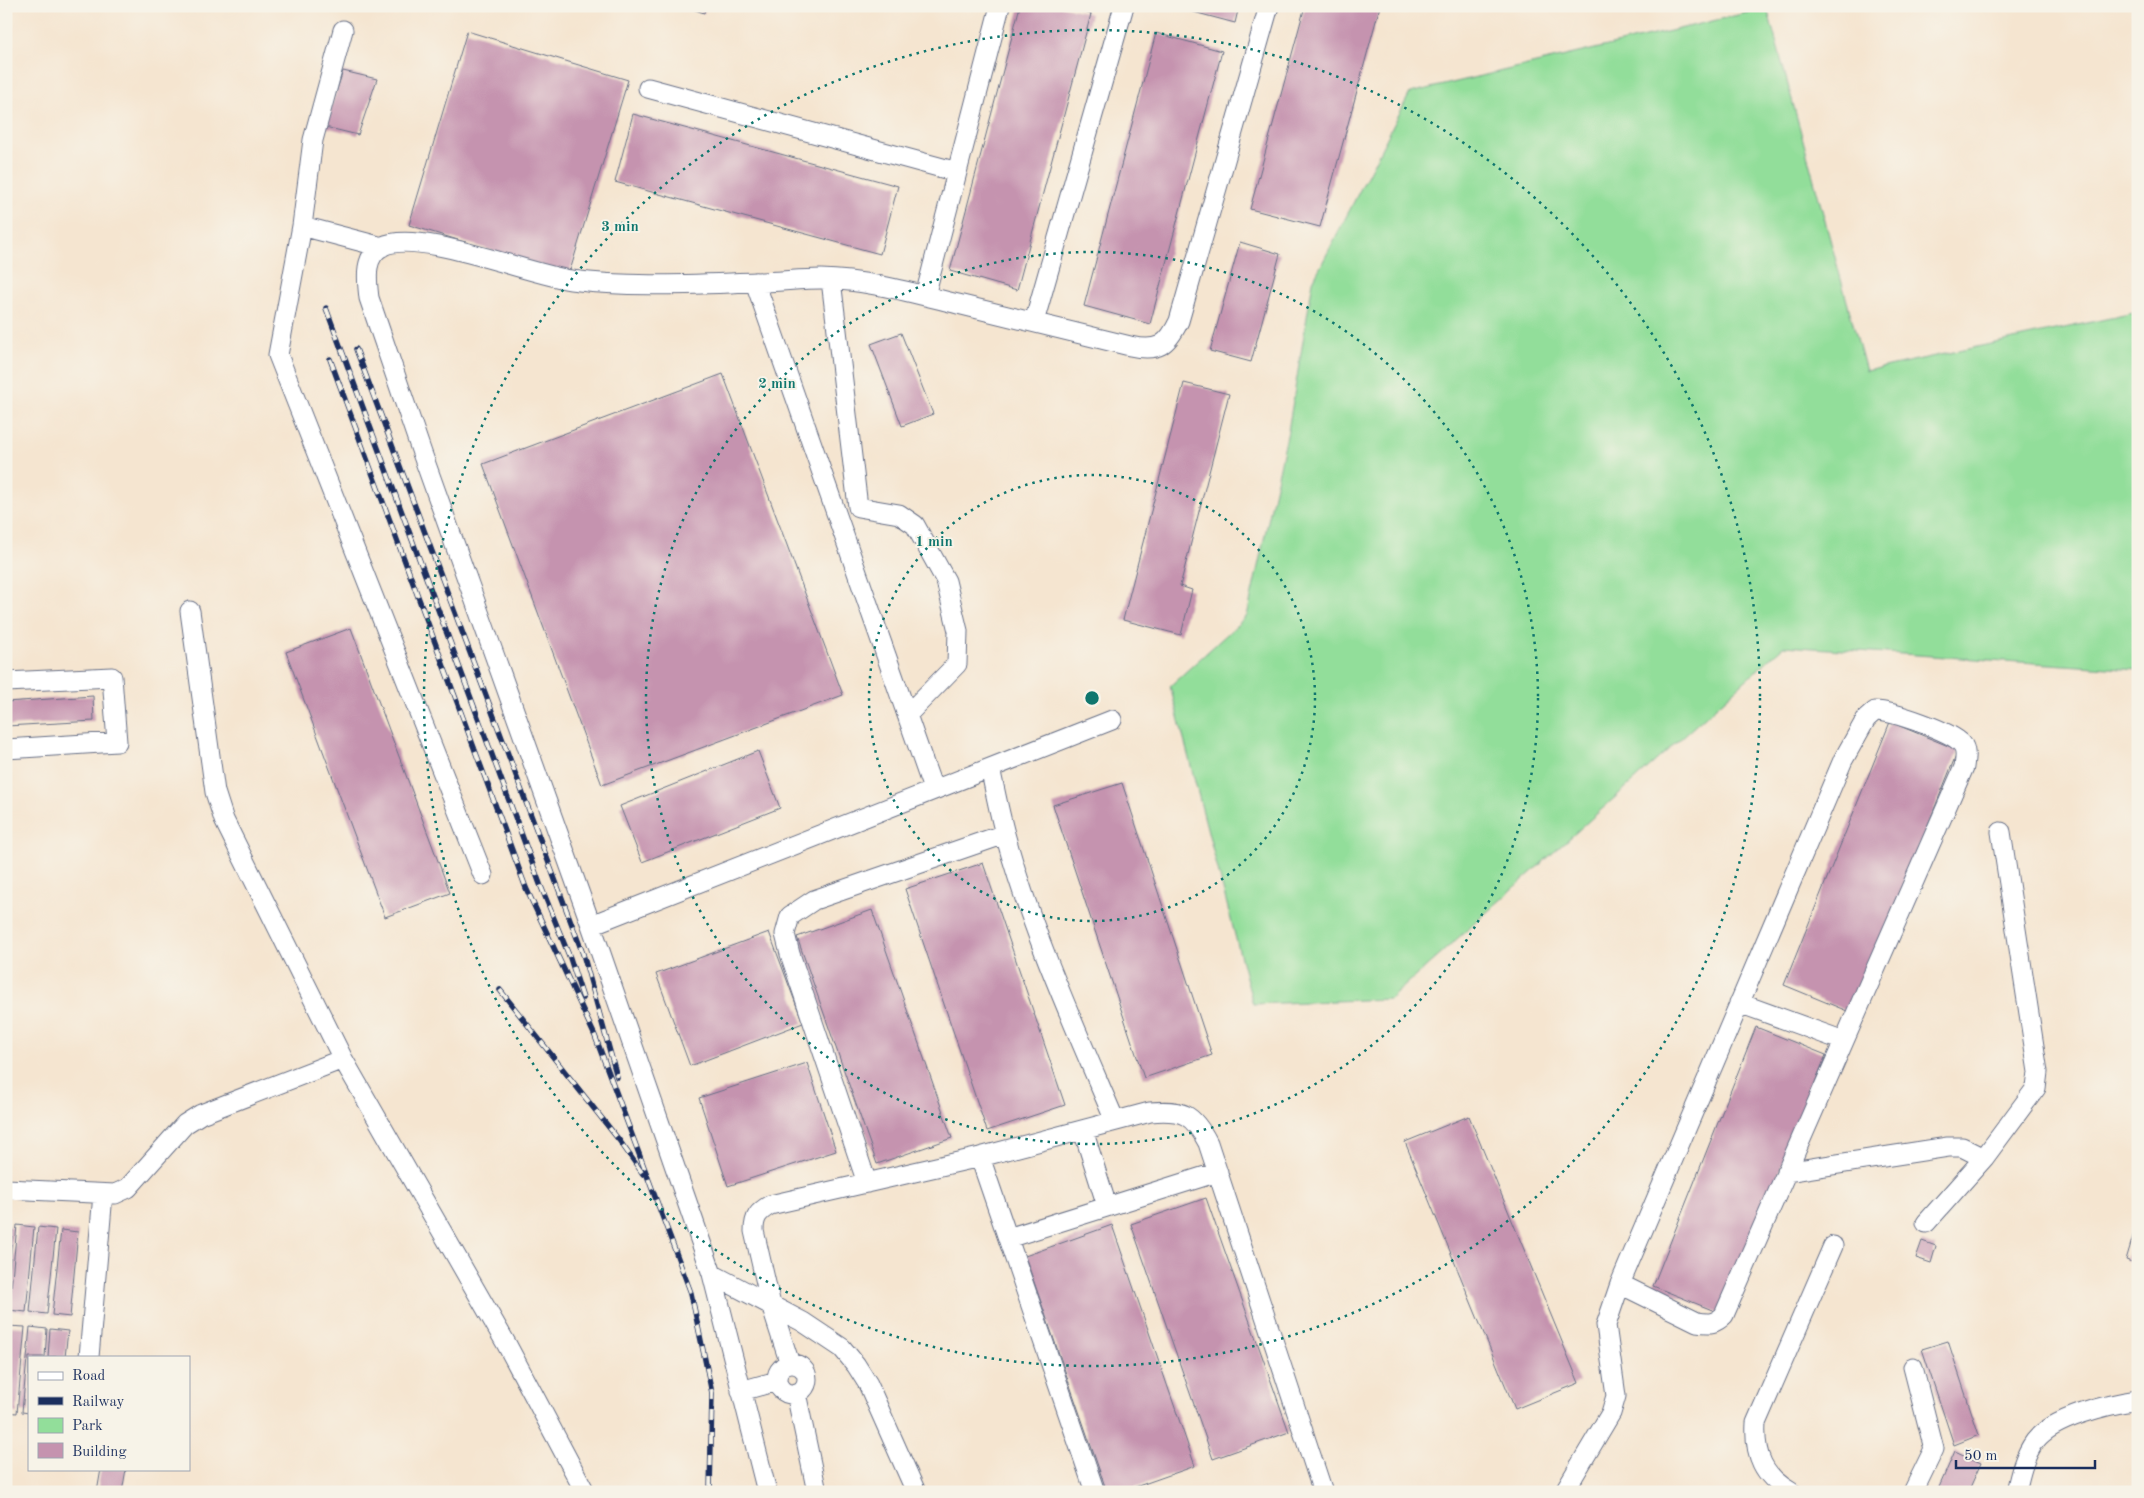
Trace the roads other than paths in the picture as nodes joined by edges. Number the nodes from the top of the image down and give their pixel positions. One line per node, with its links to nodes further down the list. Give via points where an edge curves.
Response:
1 (1000, 6): 6 (lane)
2 (1124, 6): 12 (lane)
3 (1269, 6): 12 (lane, via 1179,321 1171,337 1159,346 1147,349)
4 (343, 30): 7 (lane, via 313,140)
5 (648, 88): 6 (lane)
6 (957, 172): 11 (lane)
7 (302, 226): 8 (lane); 22 (lane, via 278,355)
8 (382, 246): 10 (lane, via 403,242 444,247 529,272 570,280); 23 (lane, via 370,260 366,277 369,298)
9 (831, 280): 10 (lane); 11 (lane, via 874,284); 15 (lane, via 858,507 899,514 915,525 946,581 958,631 958,664)
10 (755, 282): 15 (lane)
11 (925, 296): 12 (lane)
12 (1034, 322)
13 (190, 610): 26 (lane, via 218,805)
14 (6, 682): 17 (lane, via 112,677 116,742)
15 (907, 715): 19 (lane)
16 (1112, 720): 18 (lane)
17 (6, 749)
18 (990, 768): 19 (lane); 21 (lane)
19 (933, 789): 23 (lane)
20 (2001, 832): 30 (lane, via 2038,1072 2036,1088)
21 (1005, 834): 27 (lane, via 1061,994); 33 (lane, via 814,900 790,916 785,934 790,954)
22 (484, 875)
23 (592, 925): 40 (lane)
24 (1739, 1002): 25 (lane); 25 (lane, via 1843,760 1866,719 1875,711 1898,714 1955,737 1964,746 1966,756); 41 (lane)
25 (1844, 1041): 32 (lane)
26 (343, 1060): 35 (lane, via 201,1114 185,1124 128,1188 115,1194); 51 (lane, via 507,1345)
27 (1116, 1121): 28 (lane); 31 (lane, via 1150,1112 1168,1110 1184,1113 1198,1123)
28 (1083, 1130): 29 (lane); 36 (lane)
29 (980, 1156): 33 (lane); 38 (lane)
30 (1984, 1158): 32 (lane, via 1962,1147 1948,1147); 37 (lane)
31 (1218, 1172): 36 (lane); 56 (lane)
32 (1786, 1172): 41 (lane, via 1724,1315 1717,1322 1698,1322)
33 (867, 1183): 42 (lane, via 770,1205 760,1211 754,1219 754,1231)
34 (6, 1189): 35 (lane)
35 (103, 1194): 43 (lane)
36 (1107, 1206): 38 (lane)
37 (1926, 1223)
38 (1008, 1238): 55 (lane)
39 (1833, 1246): 57 (lane, via 1756,1423 1756,1449 1765,1472)
40 (712, 1274): 42 (lane); 47 (lane)
41 (1620, 1284): 50 (lane, via 1606,1325 1616,1396 1611,1413)
42 (771, 1305): 44 (lane); 54 (lane, via 842,1348 856,1364)
43 (89, 1356)
44 (790, 1364): 46 (lane, via 780,1370); 48 (lane, via 802,1368 806,1379)
45 (1913, 1366): 58 (lane, via 1934,1449)
46 (777, 1381): 47 (lane); 48 (lane, via 784,1391)
47 (742, 1391): 52 (lane)
48 (796, 1393): 53 (lane)
49 (2138, 1400): 59 (lane, via 2086,1412 2042,1433 2022,1466)
50 (1565, 1491)
51 (585, 1492)
52 (767, 1492)
53 (816, 1492)
54 (916, 1492)
55 (1095, 1492)
56 (1322, 1492)
57 (1791, 1492)
58 (1913, 1492)
59 (2016, 1492)

